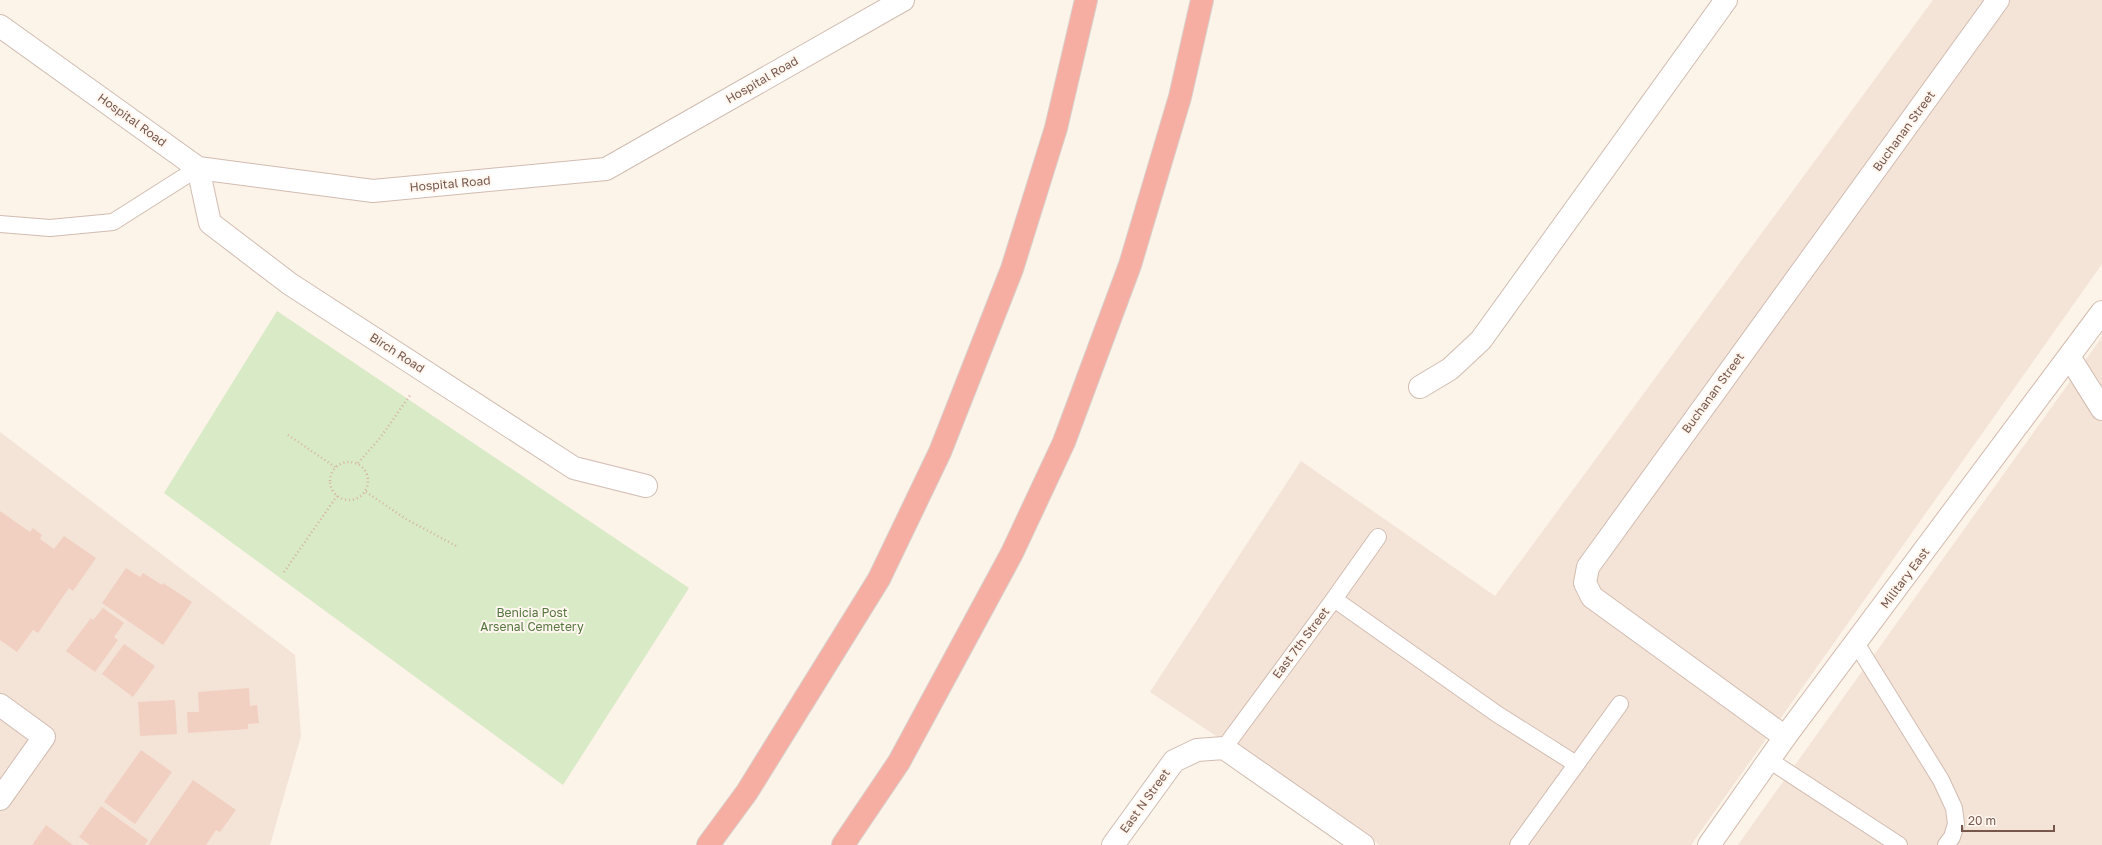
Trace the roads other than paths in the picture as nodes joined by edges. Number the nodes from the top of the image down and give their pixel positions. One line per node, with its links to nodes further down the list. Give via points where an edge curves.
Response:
1 (902, 0): 7 (street, Hospital Road, via 606,169 373,191)
2 (1202, 0): 25 (highway, via 1180,97 1130,265 1064,442 1012,553 899,762)
3 (1726, 0): 11 (street, via 1480,340 1450,369)
4 (1998, 0): 19 (street, Buchanan Street, via 1588,567 1585,583 1592,597)
5 (1085, 7): 24 (highway, via 1056,128 1012,269 940,452 879,579 747,792)
6 (0, 26): 7 (street, Hospital Road)
7 (198, 168): 8 (lane, via 113,222 50,228); 13 (street, Birch Road, via 210,223 290,284 574,468)
8 (0, 224)
9 (2102, 312): 10 (street, Military East)
10 (2070, 358): 12 (street); 16 (street, Military East)
11 (1420, 387)
12 (2102, 409)
13 (646, 486)
14 (1378, 537): 15 (lane)
15 (1334, 599): 20 (lane, East 7th Street); 22 (lane, East 7th Street, via 1497,714)
16 (1856, 643): 19 (street, Military East); 31 (lane, via 1941,780 1954,808 1956,824)
17 (1620, 704): 22 (lane)
18 (0, 705): 23 (street, via 44,737)
19 (1785, 737): 21 (street, Military East)
20 (1224, 748): 26 (street, East N Street, via 1197,750 1174,761); 27 (street)
21 (1769, 760): 29 (street, Military East); 30 (lane)
22 (1576, 764): 28 (lane)
23 (0, 799)
24 (708, 845)
25 (843, 845)
26 (1113, 845)
27 (1363, 845)
28 (1518, 845)
29 (1709, 845)
30 (1899, 845)
31 (1946, 845)

